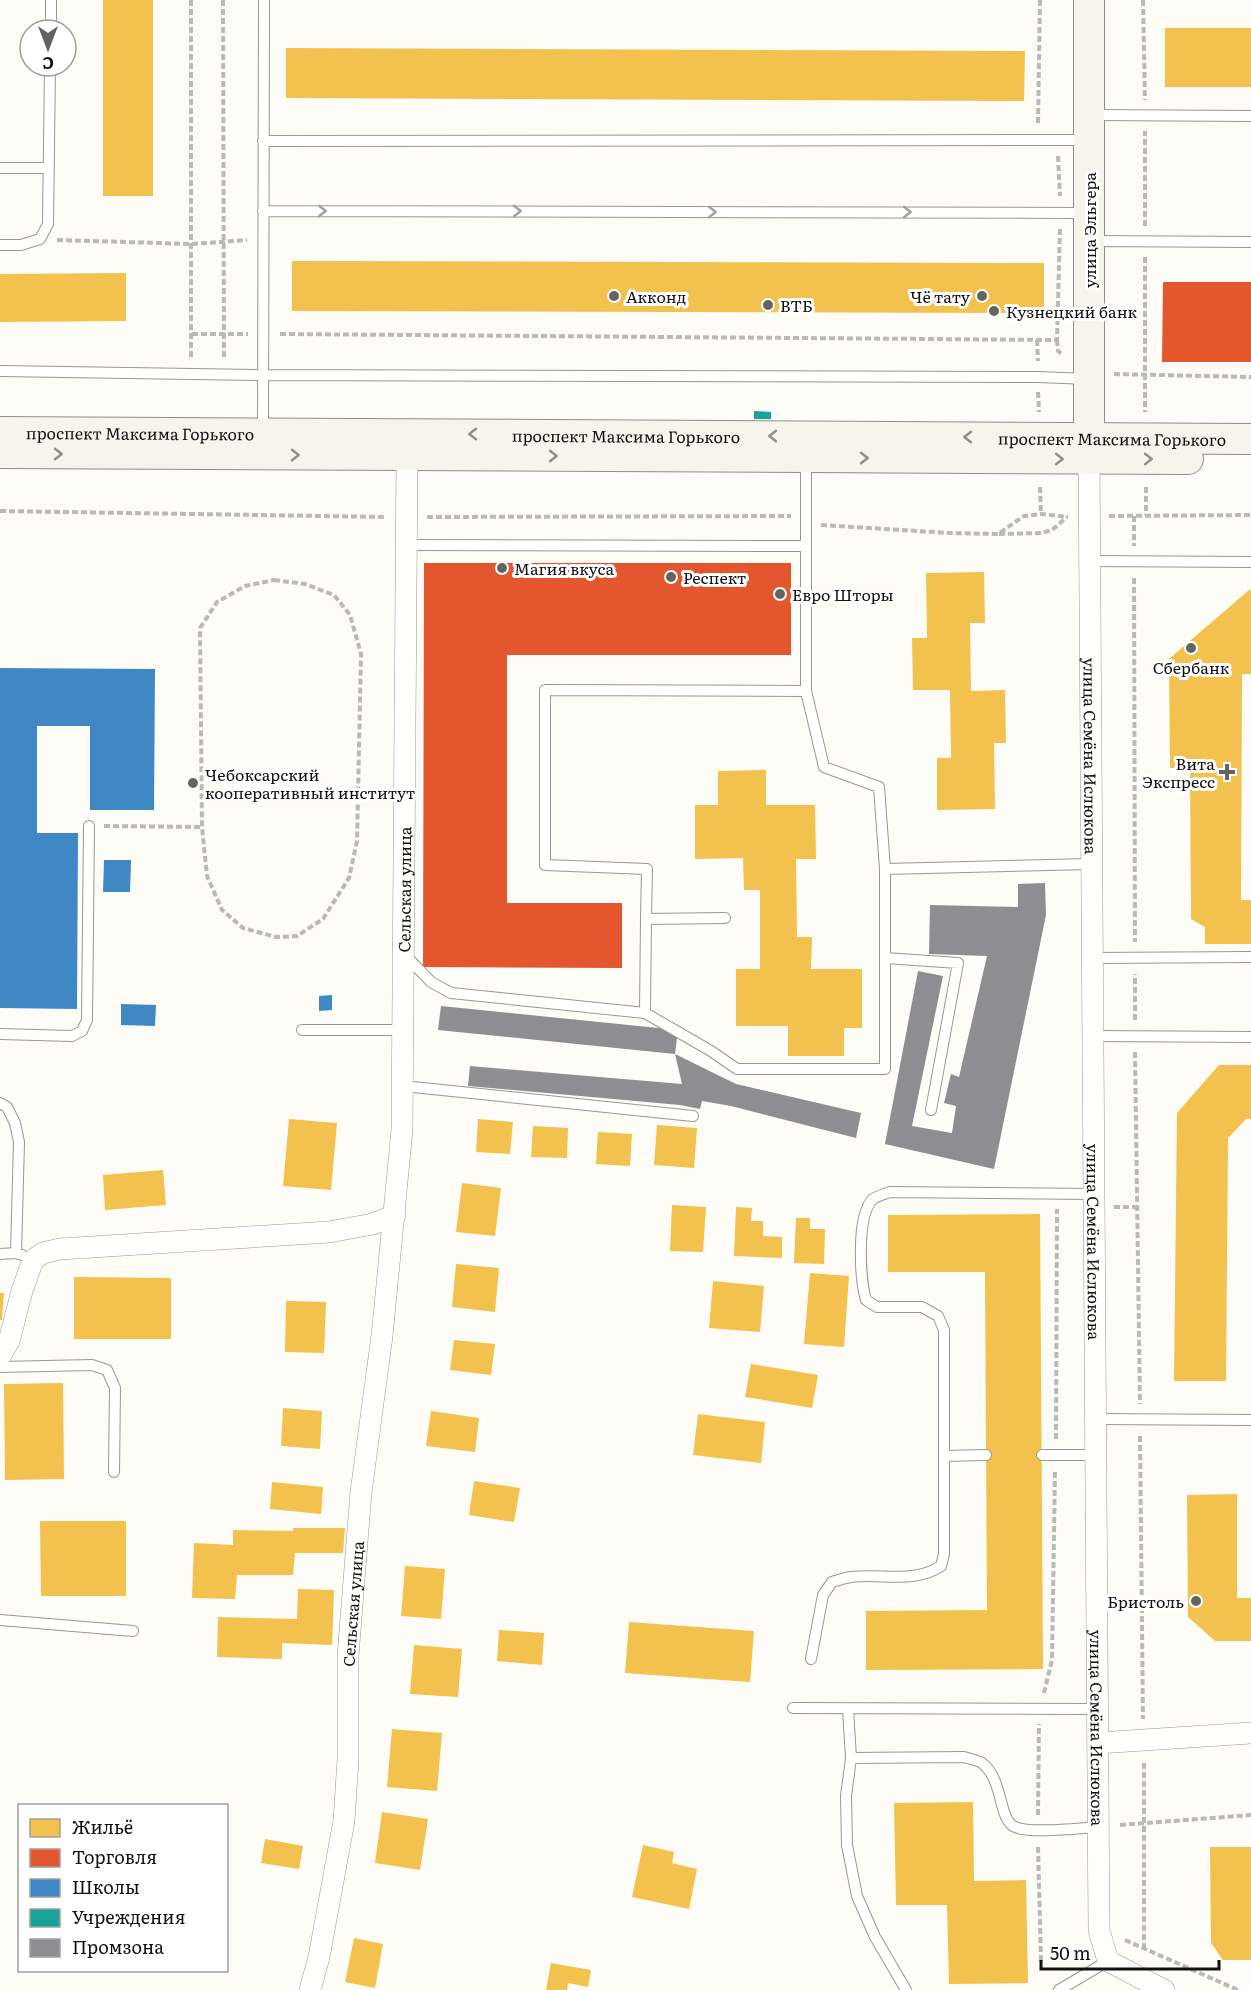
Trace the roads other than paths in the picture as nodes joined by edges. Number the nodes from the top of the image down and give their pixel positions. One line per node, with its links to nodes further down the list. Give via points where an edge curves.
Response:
1 (51, 0): 4 (lane)
2 (264, 0): 8 (lane)
3 (1089, 0): 7 (main road, улица Эльгера)
4 (51, 18)
5 (50, 78): 10 (lane)
6 (1251, 116): 7 (lane)
7 (1089, 128): 8 (lane); 12 (main road, улица Эльгера)
8 (263, 141): 11 (lane)
9 (0, 168): 10 (lane)
10 (49, 168): 14 (lane, via 48,224 40,239 21,245)
11 (263, 211): 12 (lane, one-way to 12); 16 (lane)
12 (1089, 227): 13 (lane); 17 (main road, улица Эльгера)
13 (1251, 242)
14 (0, 245)
15 (0, 371): 16 (lane)
16 (262, 375): 17 (lane); 20 (lane)
17 (1100, 376): 22 (main road, улица Эльгера)
18 (0, 432): 20 (main road, проспект Максима Горького)
19 (1251, 439): 22 (main road, проспект Максима Горького)
20 (263, 444): 21 (main road, проспект Максима Горького); 23 (main road, проспект Максима Горького, one-way to 20)
21 (407, 445): 22 (main road, проспект Максима Горького, one-way to 21); 24 (main road, проспект Максима Горького, one-way to 24); 26 (street, Сельская улица)
22 (1089, 448): 24 (main road, проспект Максима Горького, one-way to 22); 25 (main road, проспект Максима Горького, one-way to 25); 28 (street, улица Семёна Ислюкова)
23 (0, 453)
24 (806, 458): 27 (lane)
25 (1251, 459)
26 (406, 545): 27 (lane); 36 (street, Сельская улица)
27 (806, 546): 30 (lane)
28 (1089, 561): 29 (lane); 32 (street, улица Семёна Ислюкова)
29 (1251, 562)
30 (806, 691): 33 (lane, via 824,767 879,787); 34 (lane, via 545,690 545,865 647,869)
31 (88, 826): 43 (lane, via 87,1020 82,1031 72,1036)
32 (1091, 864): 33 (lane); 39 (street, улица Семёна Ислюкова)
33 (885, 868): 38 (lane)
34 (646, 918): 35 (lane); 40 (lane)
35 (725, 918)
36 (404, 954): 40 (lane, via 431,982 451,993); 42 (street, Сельская улица)
37 (1251, 957): 39 (lane)
38 (885, 958): 40 (lane, via 885,1069 737,1069); 48 (lane, via 958,963)
39 (1092, 958): 44 (street, улица Семёна Ислюкова)
40 (645, 1012)
41 (302, 1030): 42 (lane)
42 (403, 1030): 46 (street, Сельская улица)
43 (0, 1034)
44 (1093, 1036): 45 (lane); 50 (street, улица Семёна Ислюкова)
45 (1251, 1037)
46 (403, 1086): 49 (lane); 51 (street, Сельская улица)
47 (0, 1103): 53 (lane, via 7,1107 15,1123 19,1142)
48 (931, 1110)
49 (693, 1116)
50 (1094, 1194): 56 (street, улица Семёна Ислюкова); 61 (lane, via 890,1192 873,1199 866,1211 862,1228 866,1300 877,1307 922,1307 938,1316 944,1330)
51 (395, 1215): 53 (street, via 329,1232 60,1249); 74 (street, Сельская улица, via 361,1492 348,1656 344,1821)
52 (0, 1254): 53 (lane)
53 (25, 1256): 54 (street, via 22,1291 9,1341)
54 (0, 1356)
55 (0, 1368): 62 (lane, via 92,1365 106,1370 115,1388)
56 (1096, 1419): 57 (lane); 60 (street, улица Семёна Ислюкова)
57 (1251, 1420)
58 (986, 1455): 61 (lane)
59 (1042, 1455): 60 (lane)
60 (1096, 1455): 68 (street, улица Семёна Ислюкова)
61 (944, 1456): 65 (lane, via 941,1566 914,1577 852,1577 832,1582 823,1595)
62 (114, 1472)
63 (0, 1620): 64 (lane)
64 (133, 1631)
65 (812, 1659)
66 (793, 1708): 67 (lane)
67 (849, 1708): 68 (lane); 71 (lane)
68 (1098, 1709): 70 (street, улица Семёна Ислюкова)
69 (1251, 1733): 70 (street)
70 (1098, 1743): 72 (street, улица Семёна Ислюкова)
71 (851, 1758): 72 (lane, via 964,1757 980,1762 992,1772 1004,1816 1011,1826 1023,1830); 75 (lane, via 846,1796 847,1845 857,1896)
72 (1099, 1827): 73 (street, улица Семёна Ислюкова, via 1100,1930)
73 (1108, 1961): 76 (lane); 77 (street)
74 (310, 1990)
75 (906, 1990)
76 (1059, 1990)
77 (1164, 1990)

